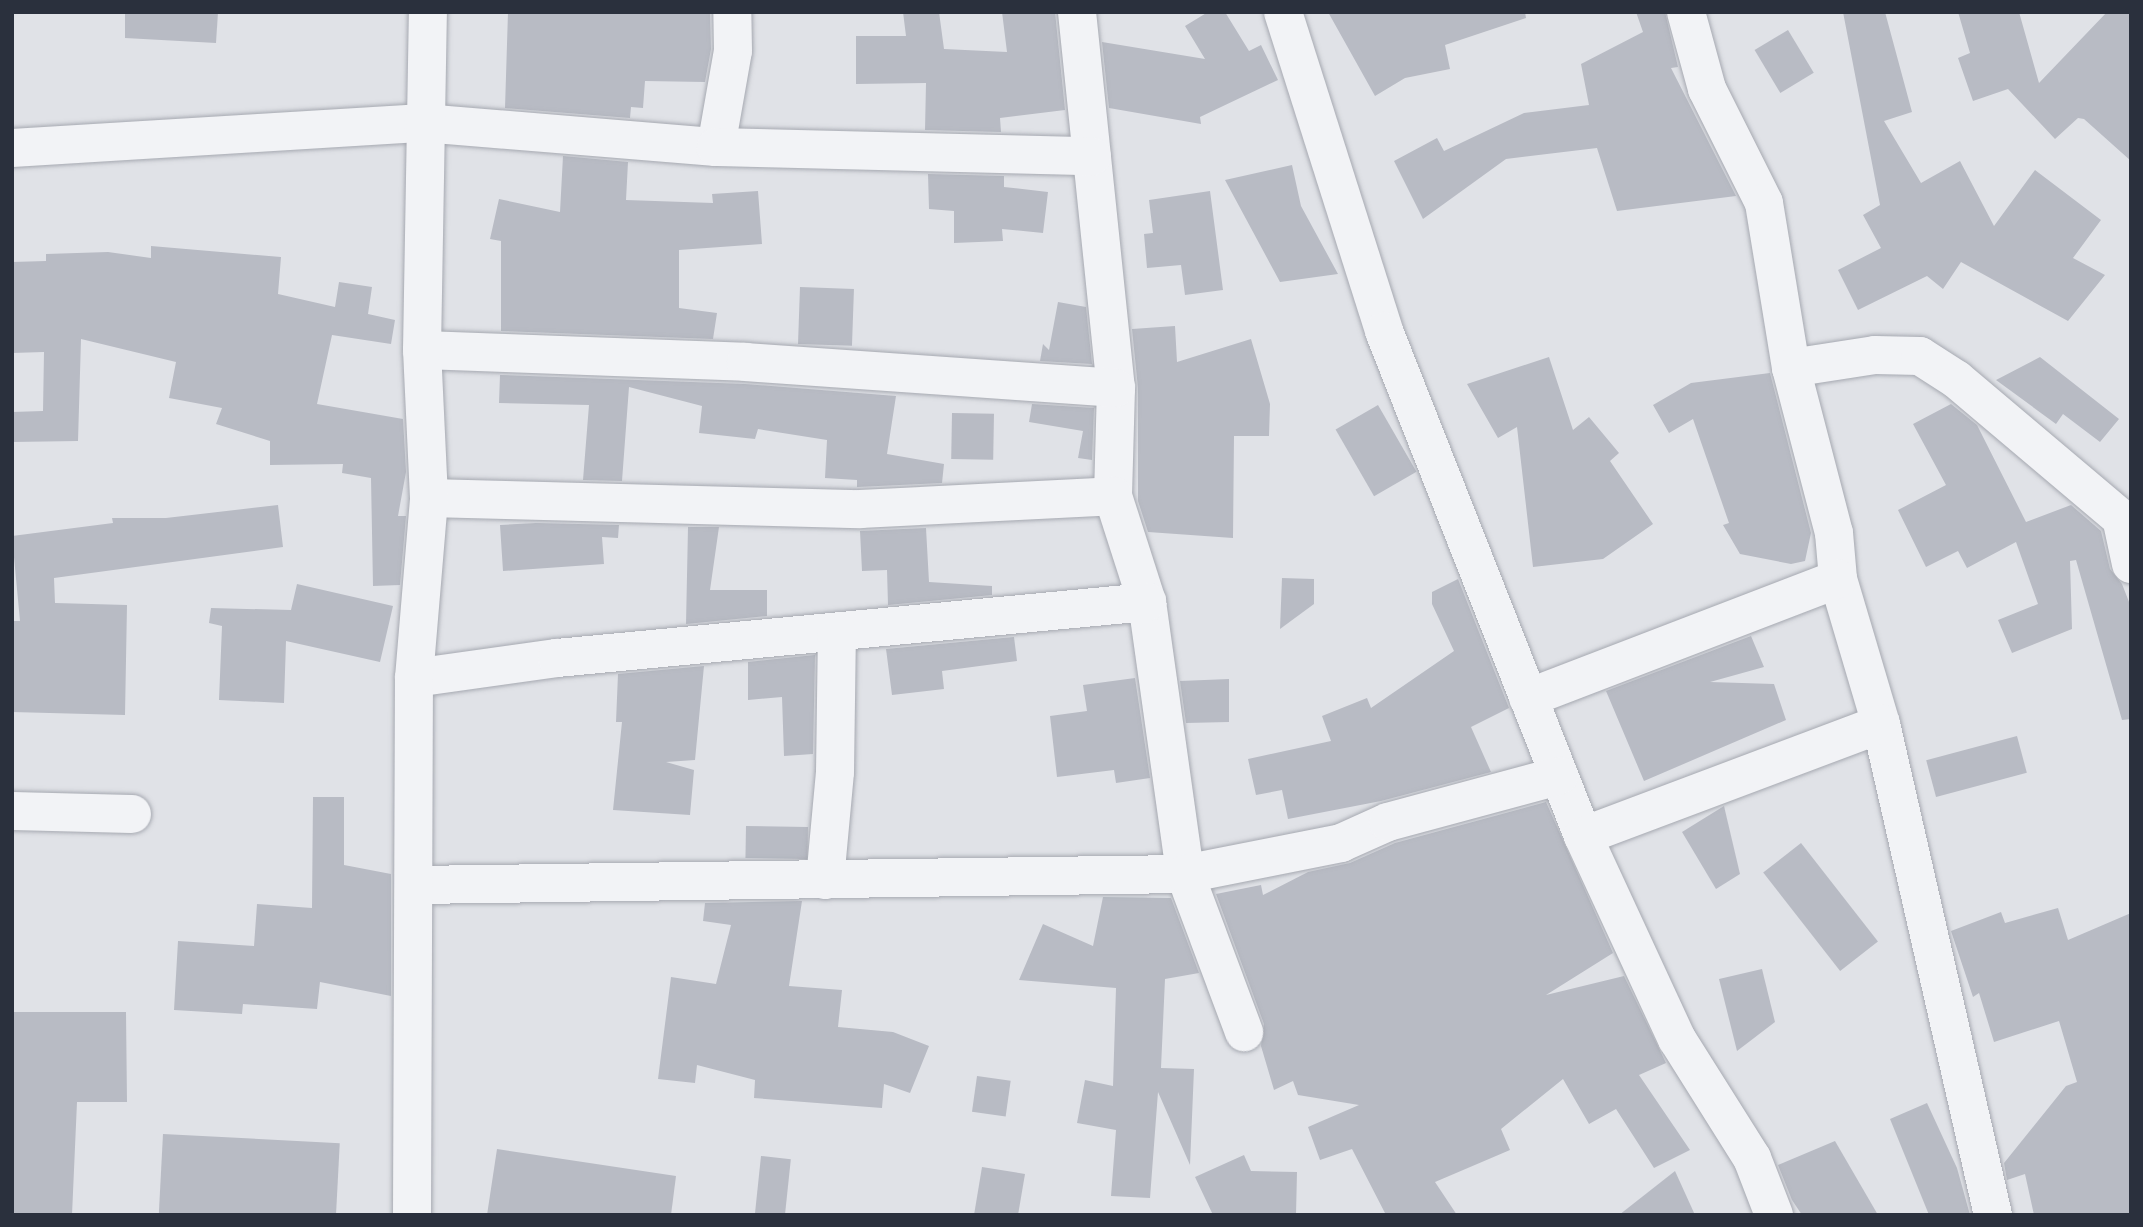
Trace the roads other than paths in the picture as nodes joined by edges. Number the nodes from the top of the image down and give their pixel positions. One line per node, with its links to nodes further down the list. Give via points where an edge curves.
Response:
1 (428, 12): 6 (street)
2 (732, 12): 7 (street, via 733,51)
3 (1077, 12): 9 (street)
4 (1283, 12): 21 (street, via 1384,331)
5 (1686, 12): 11 (street, via 1707,89 1764,203)
6 (423, 123): 7 (street); 8 (street); 10 (street)
7 (716, 147): 9 (street)
8 (12, 148)
9 (1091, 156): 12 (street)
10 (422, 350): 12 (street, via 746,362); 14 (street)
11 (1791, 368): 15 (street, via 1875,355 1920,356 1956,379); 17 (street, via 1835,533)
12 (1116, 388): 13 (street)
13 (1113, 496): 14 (street, via 860,509); 18 (street)
14 (429, 498): 20 (street)
15 (2126, 525): 16 (street)
16 (2131, 564)
17 (1838, 579): 21 (street); 22 (street)
18 (1147, 602): 19 (street); 27 (street)
19 (837, 632): 20 (street, via 557,658); 28 (street, via 835,772)
20 (414, 678): 29 (street)
21 (1528, 698): 23 (street)
22 (1881, 724): 26 (street); 33 (street)
23 (1559, 776): 26 (street); 27 (street, via 1388,822 1341,843)
24 (12, 811): 25 (street)
25 (132, 814)
26 (1583, 836): 32 (street, via 1677,1040 1752,1158)
27 (1185, 874): 28 (street); 30 (street)
28 (825, 880): 29 (street)
29 (415, 885): 31 (street)
30 (1244, 1032)
31 (412, 1215)
32 (1774, 1215)
33 (1993, 1215)

